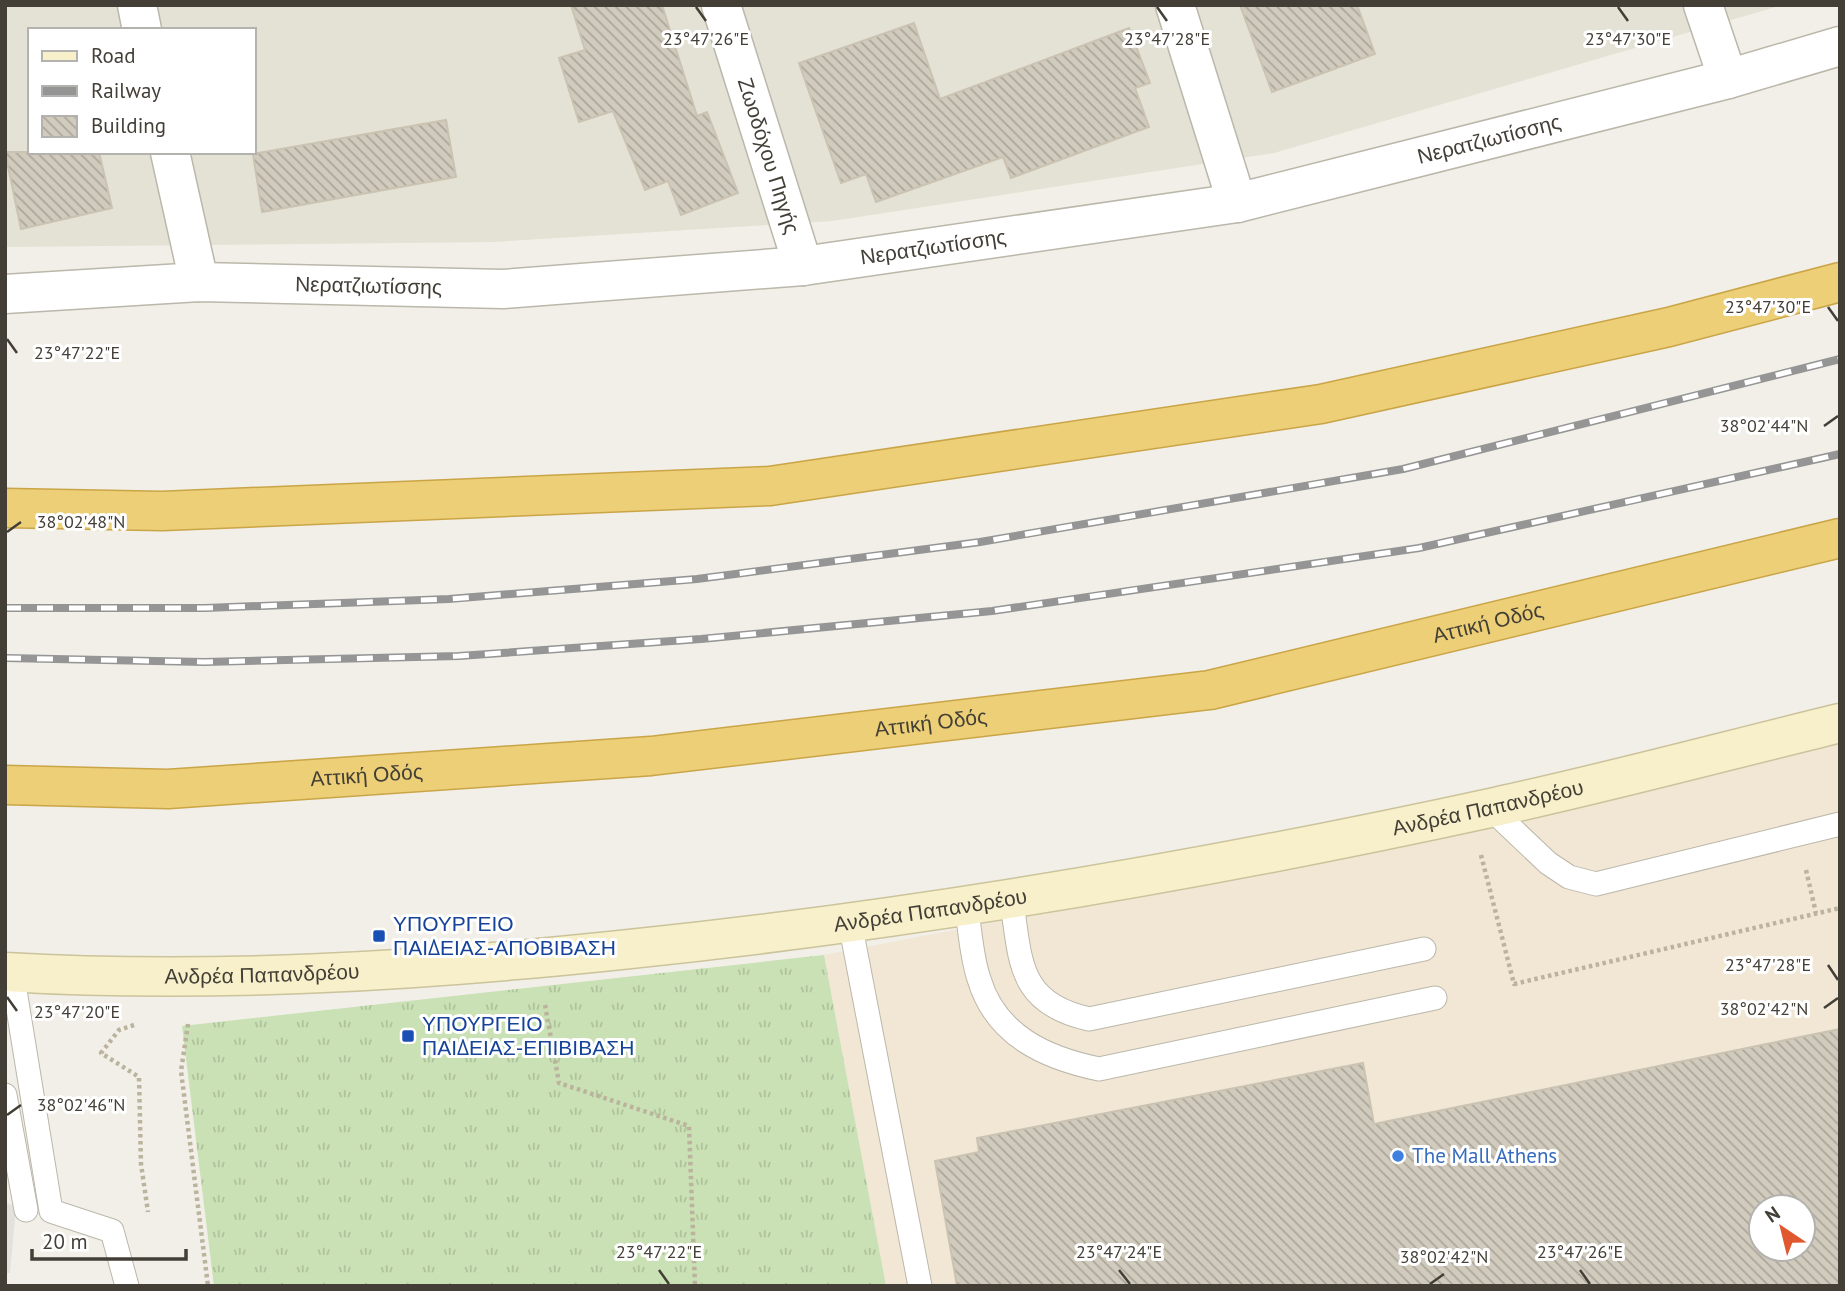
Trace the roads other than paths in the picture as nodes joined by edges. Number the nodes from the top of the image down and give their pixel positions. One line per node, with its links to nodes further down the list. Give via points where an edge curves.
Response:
1 (136, 5): 5 (street)
2 (721, 5): 10 (street, Ζωοδόχου Πηγής)
3 (1175, 5): 9 (street)
4 (1703, 5): 7 (street)
5 (142, 28)
6 (1840, 47): 7 (street, Νερατζιωτίσσης)
7 (1728, 79): 9 (street, Νερατζιωτίσσης)
8 (170, 154): 11 (street)
9 (1237, 203): 10 (street, Νερατζιωτίσσης)
10 (803, 266): 11 (street, Νερατζιωτίσσης, via 503,289)
11 (199, 282): 13 (street, Νερατζιωτίσσης)
12 (1840, 282): 14 (highway, via 1669,327 1321,404 770,486 162,511)
13 (5, 294)
14 (5, 508)
15 (1840, 538): 17 (highway, Αττική Οδός, via 1210,690 651,756 168,789)
16 (1840, 723): 18 (street, Ανδρέα Παπανδρέου)
17 (5, 785)
18 (1480, 809): 19 (lane, via 1569,877 1596,884); 20 (street, Ανδρέα Παπανδρέου, via 1231,860)
19 (1840, 824)
20 (1012, 897): 21 (street, Ανδρέα Παπανδρέου); 23 (lane, via 1024,973 1035,992 1069,1014 1089,1018)
21 (966, 904): 22 (street, Ανδρέα Παπανδρέου); 25 (lane, via 979,980 998,1016 1026,1043 1062,1062 1086,1067 1099,1069)
22 (850, 923): 24 (street, Ανδρέα Παπανδρέου, via 537,959 195,978); 29 (lane)
23 (1424, 948)
24 (9, 972): 28 (lane, via 51,1211 112,1231)
25 (1435, 998)
26 (5, 1095): 27 (lane)
27 (26, 1210)
28 (127, 1286)
29 (920, 1286)

